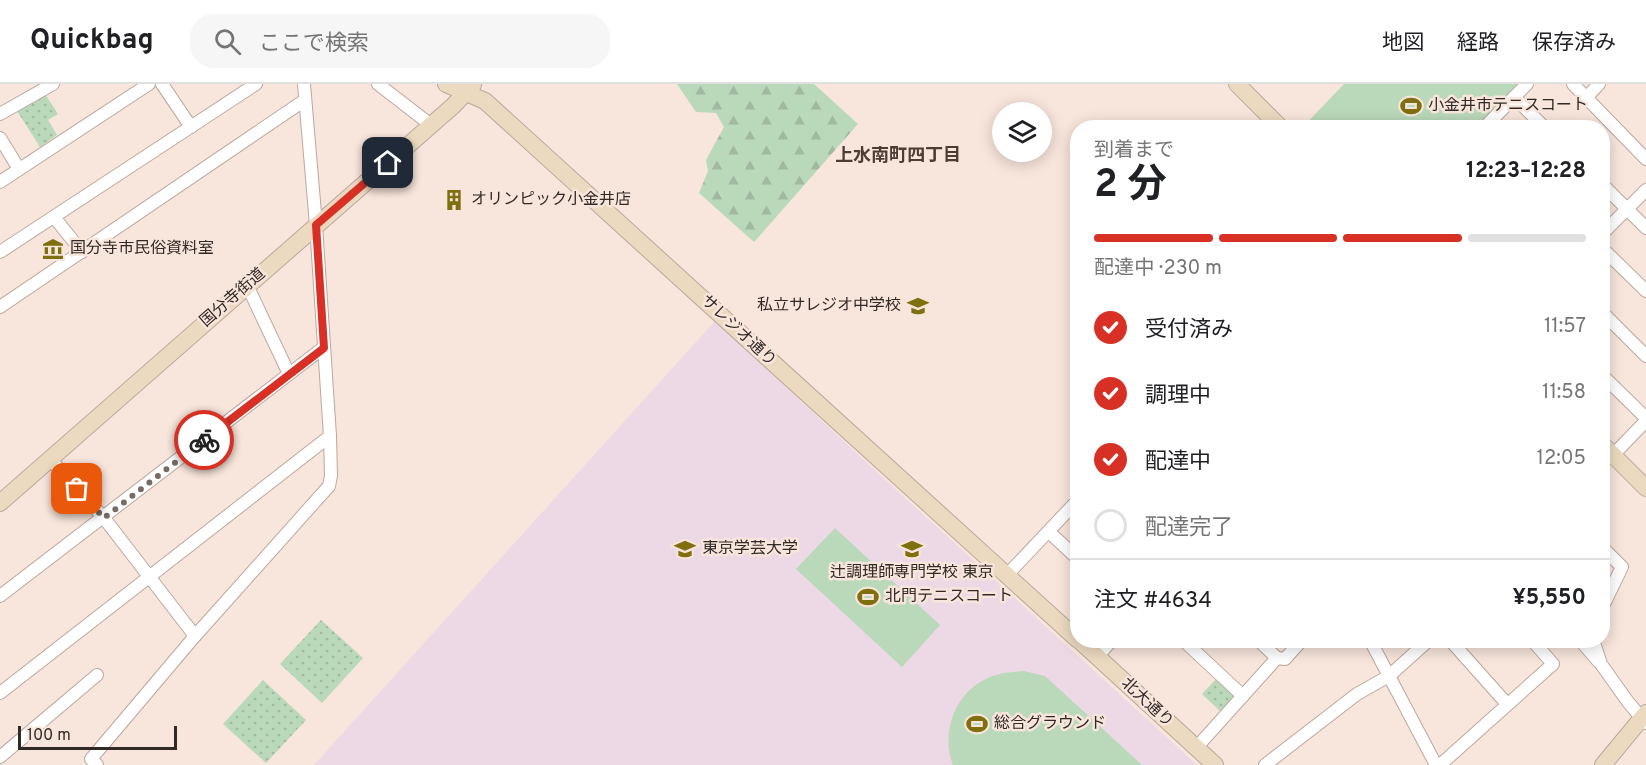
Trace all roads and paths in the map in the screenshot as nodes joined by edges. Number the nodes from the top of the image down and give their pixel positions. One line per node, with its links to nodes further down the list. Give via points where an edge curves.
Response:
1 (53, 84): 16 (street)
2 (149, 84): 26 (street)
3 (162, 84): 23 (street)
4 (256, 84): 23 (street)
5 (304, 84): 15 (street)
6 (378, 84): 22 (street)
7 (446, 84): 12 (street, サレジオ通り)
8 (1237, 84): 17 (street)
9 (1527, 84): 13 (street)
10 (1573, 84): 14 (street)
11 (1599, 84): 14 (street)
12 (470, 88): 22 (street, 国分寺街道); 59 (street, サレジオ通り)
13 (1514, 97): 18 (street); 19 (street)
14 (1586, 98): 20 (street)
15 (305, 100): 32 (street); 36 (street)
16 (0, 114)
17 (1273, 120)
18 (1492, 120)
19 (1537, 120)
20 (1608, 120)
21 (1610, 122): 25 (street)
22 (431, 125): 32 (street, 国分寺街道)
23 (192, 127): 31 (street)
24 (0, 138): 26 (street)
25 (1646, 159)
26 (20, 169): 27 (street)
27 (0, 182)
28 (1646, 190): 30 (street)
29 (1610, 192): 30 (street)
30 (1627, 209): 33 (street); 34 (street)
31 (54, 217): 35 (street); 36 (street)
32 (316, 225): 38 (street, 国分寺街道); 42 (street)
33 (1610, 226)
34 (1646, 228)
35 (0, 252)
36 (82, 252): 40 (street)
37 (1610, 256): 39 (street)
38 (248, 285): 44 (street); 50 (street, 国分寺街道)
39 (1646, 291)
40 (0, 307)
41 (1610, 320): 43 (street)
42 (324, 348): 44 (street); 47 (street)
43 (1646, 356)
44 (289, 374): 54 (street)
45 (1610, 383): 46 (street)
46 (1646, 420): 48 (street)
47 (330, 436): 58 (street); 63 (street, via 329,486)
48 (1610, 448)
49 (1610, 453): 51 (street)
50 (50, 459): 52 (street, 国分寺街道); 54 (street)
51 (1646, 488)
52 (0, 503)
53 (1070, 509): 55 (street)
54 (104, 518): 58 (street); 61 (street)
55 (1049, 532): 56 (street); 59 (street)
56 (1070, 552)
57 (1610, 555): 60 (street, via 1622,567)
58 (148, 576): 63 (street); 80 (street)
59 (1006, 576): 62 (street, 北大通り)
60 (1610, 592)
61 (0, 596)
62 (1070, 633)
63 (195, 636): 86 (street, via 91,759)
64 (1087, 648): 75 (street, 北大通り)
65 (1105, 648): 75 (street)
66 (1192, 648): 81 (street)
67 (1266, 648): 76 (street)
68 (1295, 648): 76 (street, via 1285,659)
69 (1374, 648): 79 (street)
70 (1420, 648): 79 (street)
71 (1457, 648): 82 (street)
72 (1539, 648): 82 (street, via 1553,664)
73 (1587, 648): 77 (street)
74 (1596, 648): 77 (street)
75 (1097, 657): 84 (street, 北大通り)
76 (1277, 658): 81 (street)
77 (1601, 664): 83 (street)
78 (98, 675): 85 (street)
79 (1389, 676): 88 (street, via 1357,694); 89 (street)
80 (0, 693)
81 (1243, 696): 84 (street)
82 (1508, 704): 89 (street)
83 (1644, 718): 90 (street)
84 (1196, 748): 87 (street, 北大通り)
85 (0, 757)
86 (97, 765)
87 (1215, 765)
88 (1265, 765)
89 (1438, 765)
90 (1603, 765)

